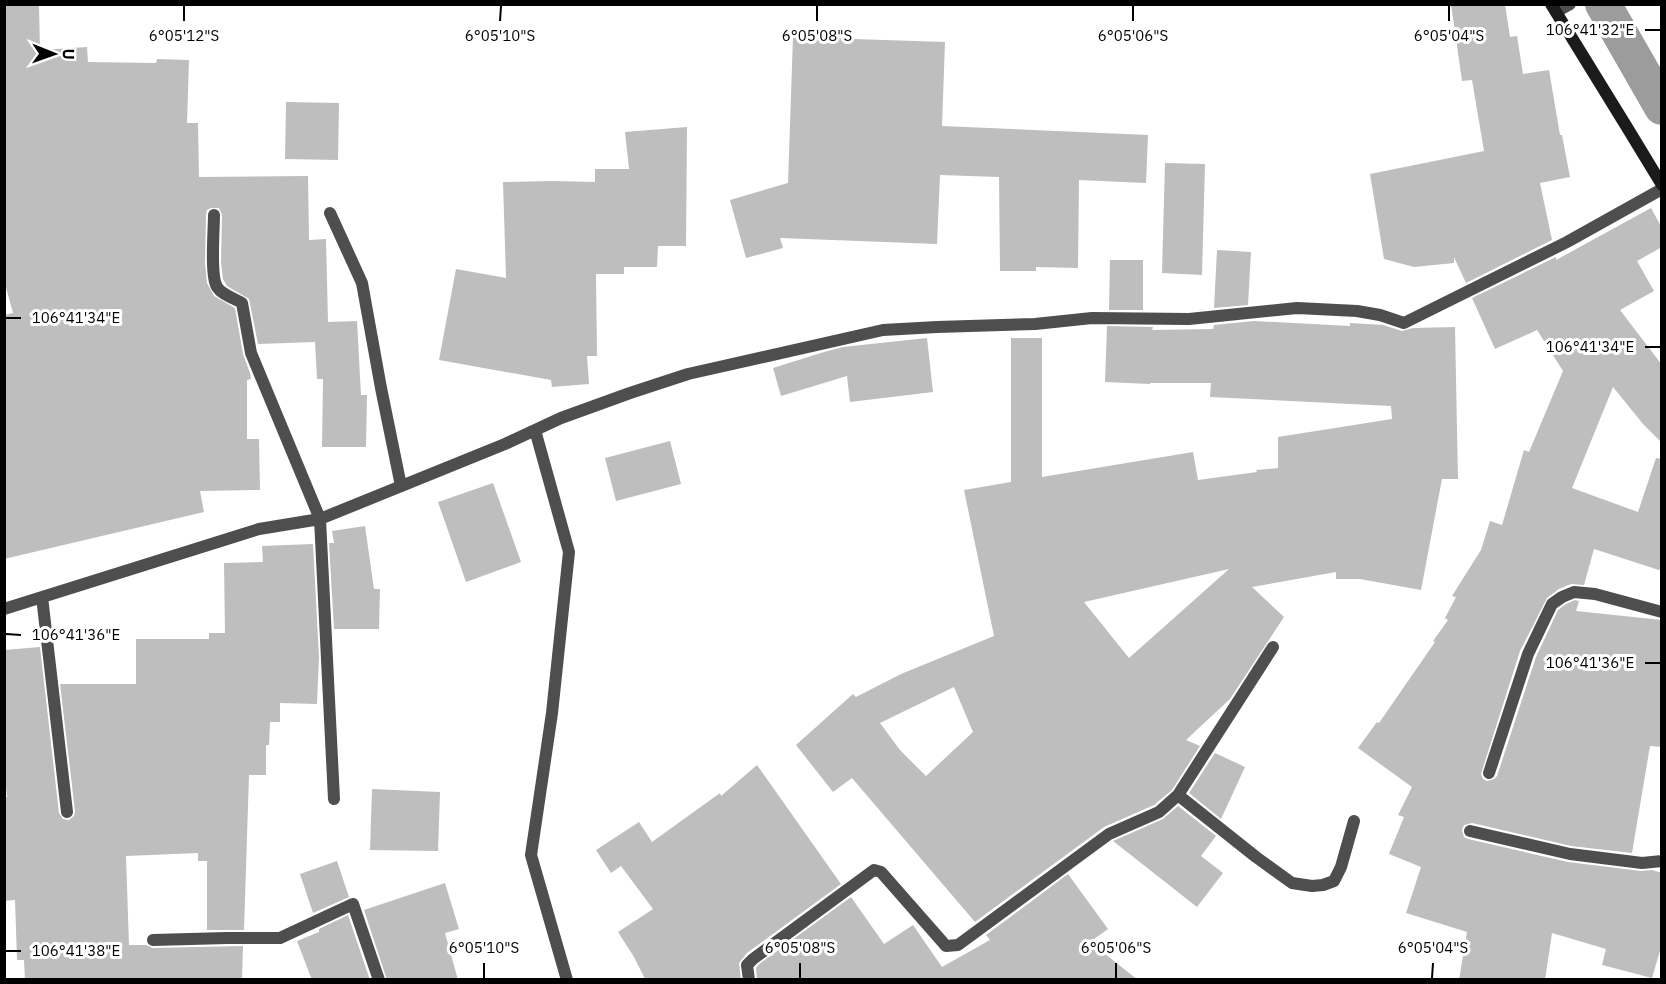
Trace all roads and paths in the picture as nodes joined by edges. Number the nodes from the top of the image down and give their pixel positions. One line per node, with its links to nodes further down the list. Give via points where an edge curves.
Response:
1 (1570, 4): 2 (street)
2 (1553, 8): 3 (main road)
3 (1662, 187): 6 (street, via 1567,242 1404,323 1357,311 1297,308 1189,319 1092,318 883,330 688,374)
4 (330, 213): 7 (street, via 362,283)
5 (214, 214): 8 (street, via 214,277 218,288 242,303 251,353)
6 (535, 430): 7 (street); 22 (street, via 569,552 552,713 531,855)
7 (401, 486): 8 (street)
8 (320, 519): 9 (street, via 259,529); 15 (street)
9 (42, 597): 10 (street); 16 (street)
10 (4, 609)
11 (1662, 612): 13 (street, via 1574,592 1552,604 1528,654)
12 (1273, 647): 14 (street)
13 (1489, 774)
14 (1178, 795): 17 (street, via 1256,857 1292,883 1301,885 1334,881); 23 (street, via 1159,812 1109,834 958,945 946,946 881,872 874,870 747,965)
15 (334, 799)
16 (67, 813)
17 (1354, 821)
18 (1470, 831): 19 (street, via 1570,854 1642,863)
19 (1662, 861)
20 (153, 940): 21 (street, via 280,938 353,904)
21 (379, 980)
22 (567, 980)
23 (749, 980)

